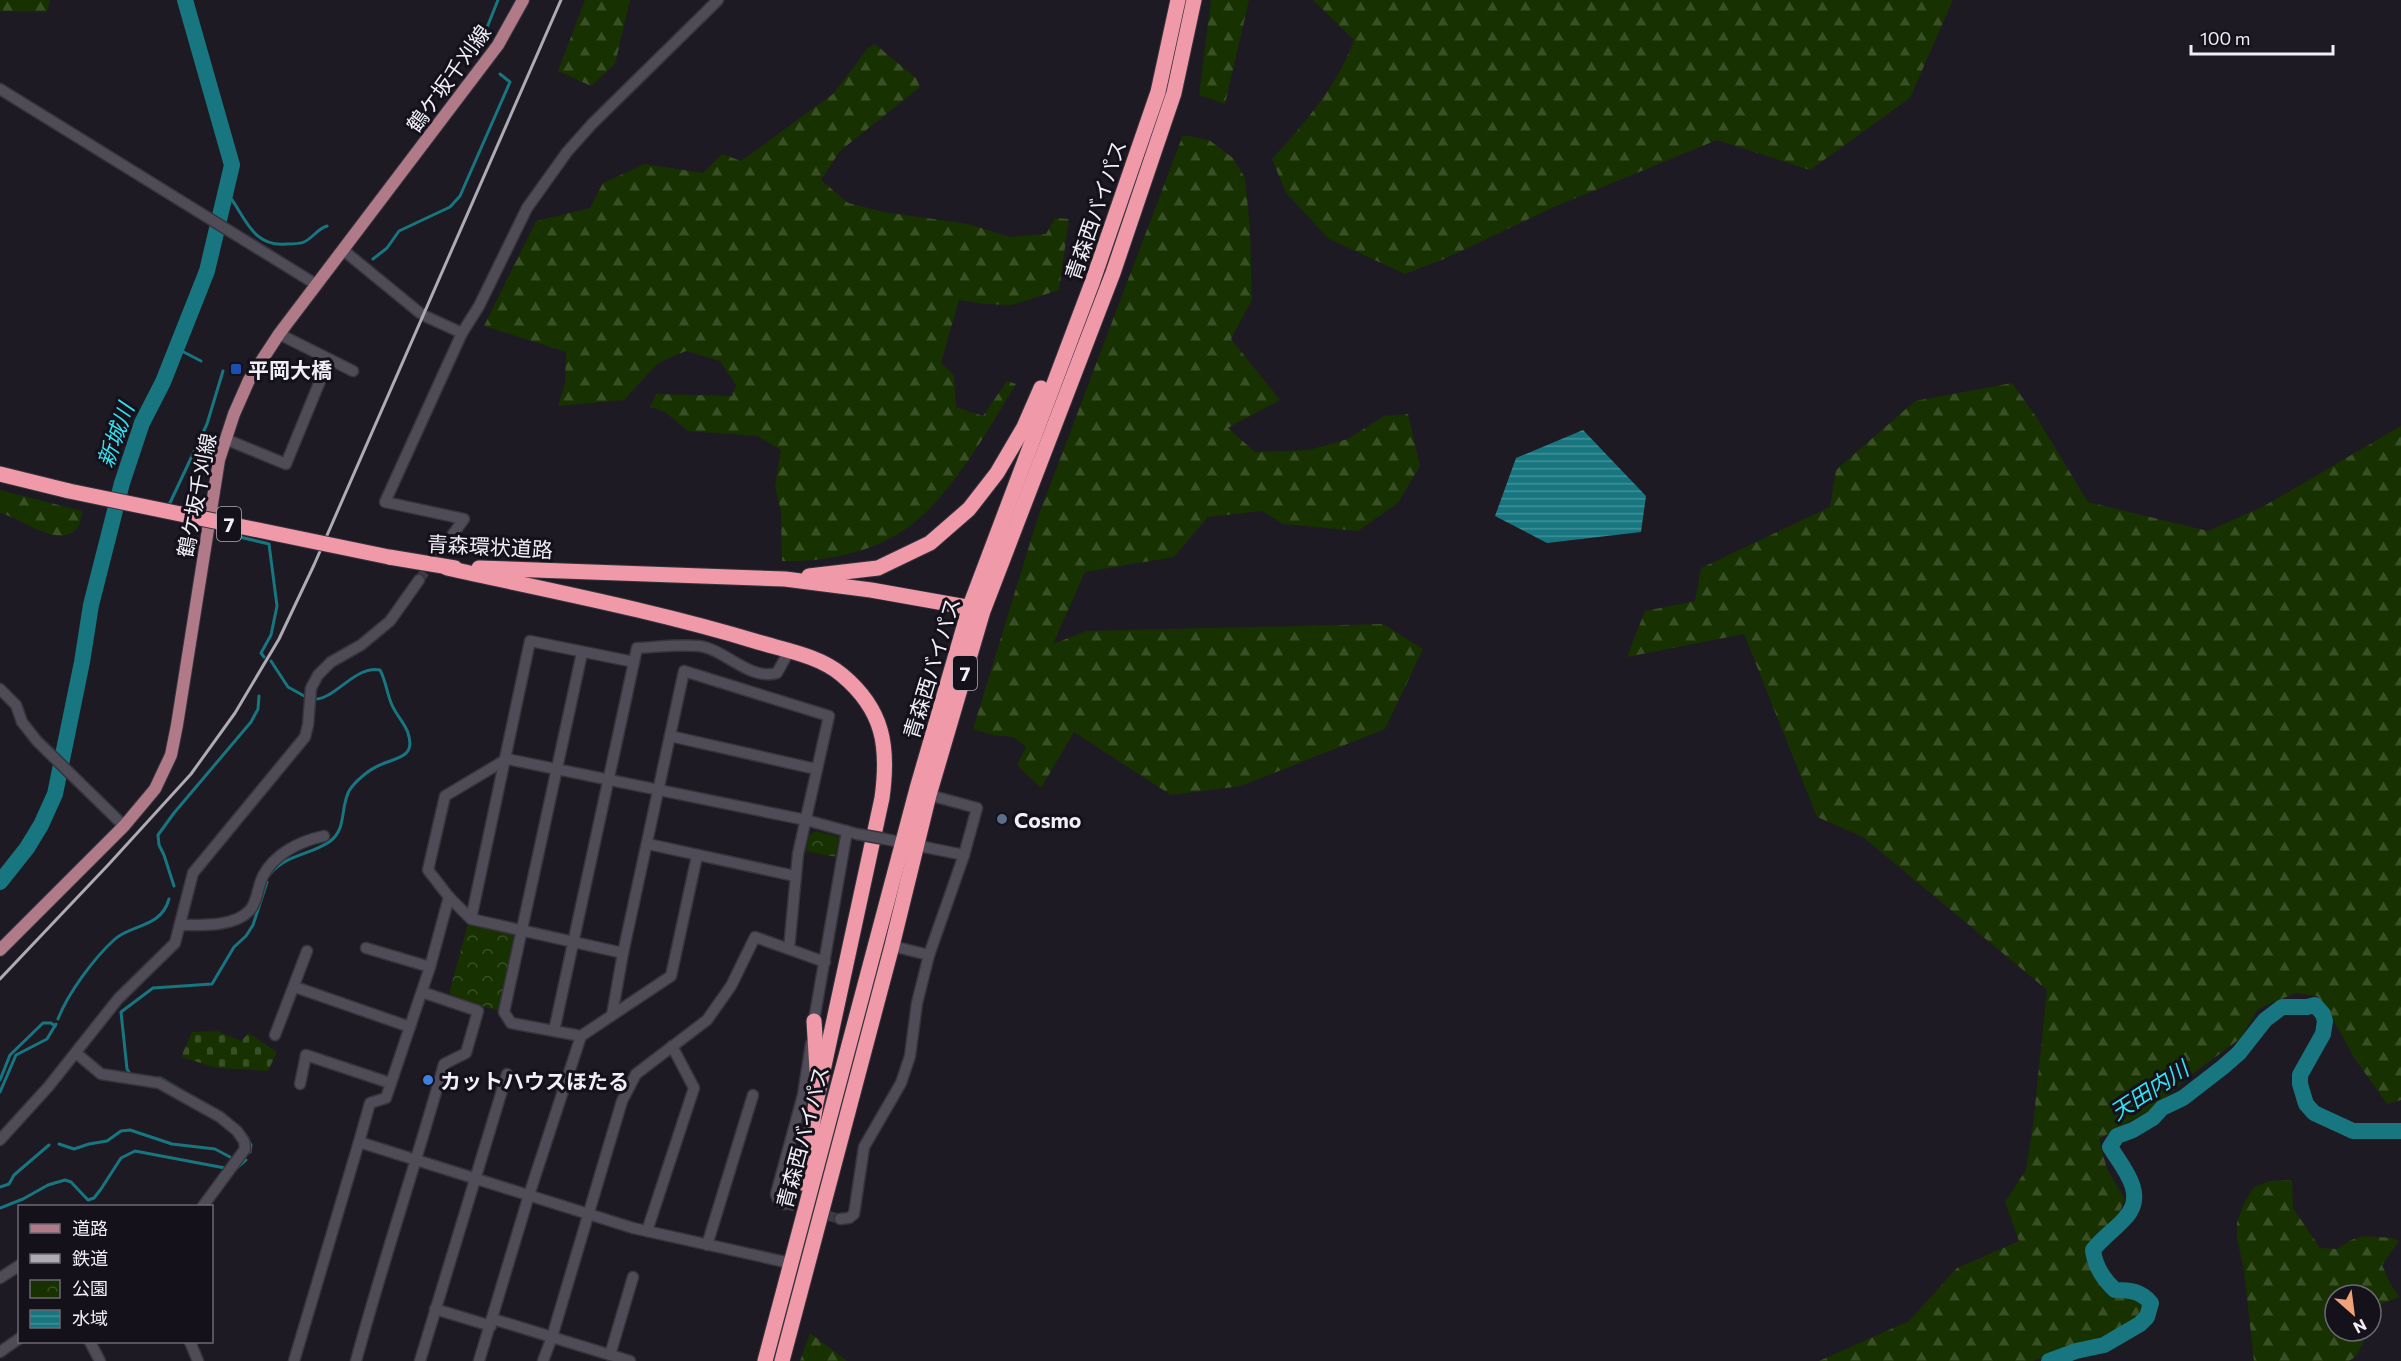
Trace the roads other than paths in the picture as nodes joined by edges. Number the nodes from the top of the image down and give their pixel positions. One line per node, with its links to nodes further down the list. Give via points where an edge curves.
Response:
1 (523, 0): 8 (main road, 鶴ケ坂千刈線, via 498,45)
2 (718, 0): 11 (street, via 567,152 527,208)
3 (1178, 0): 9 (highway, 青森西バイパス / 7, via 1158,92)
4 (1194, 0): 21 (highway, 青森西バイパス / 7, via 1174,93 1117,262)
5 (0, 89): 6 (street)
6 (14, 97): 7 (street); 10 (street)
7 (0, 99)
8 (343, 250): 10 (main road, 鶴ケ坂千刈線); 11 (street, via 424,315)
9 (1092, 283): 19 (highway, via 1024,427 997,473 969,509 930,543 878,568); 21 (highway, 青森西バイパス / 7)
10 (317, 285): 12 (main road, 鶴ケ坂千刈線)
11 (462, 333): 17 (street, via 385,502 464,519)
12 (279, 334): 13 (street); 15 (main road, 鶴ケ坂千刈線, via 249,380)
13 (329, 359): 14 (street); 15 (street, via 286,464)
14 (353, 371)
15 (225, 439): 34 (main road, 鶴ケ坂千刈線, via 212,496 171,755 155,789)
16 (0, 474): 18 (highway, 青森環状道路 / 7, bridge)
17 (451, 537)
18 (447, 568): 19 (highway, 青森環状道路 / 7); 22 (highway, via 706,626)
19 (785, 579): 21 (highway, 青森環状道路 / 7)
20 (419, 580): 44 (street, via 390,621 318,675 311,688 305,737 193,873)
21 (977, 609): 32 (highway, 青森西バイパス / 7); 37 (highway, 青森西バイパス / 7, via 918,785)
22 (789, 651): 24 (street, via 777,673 769,675 749,670 701,646 637,648); 70 (highway, via 828,665 859,691 882,730 885,750 882,798)
23 (582, 653): 24 (street); 27 (street, via 530,641); 28 (street)
24 (634, 663): 30 (street)
25 (0, 689): 34 (street, via 16,705 22,722 37,741)
26 (670, 736): 29 (street); 29 (street, via 684,671 829,716); 31 (street)
27 (507, 759): 28 (street); 42 (street, via 445,796 428,870); 43 (street)
28 (557, 768): 30 (street); 45 (street)
29 (816, 769): 33 (street)
30 (608, 778): 31 (street); 46 (street)
31 (658, 790): 33 (street); 38 (street)
32 (929, 795): 37 (highway, 青森西バイパス / 7); 39 (street, via 977,808)
33 (806, 820): 35 (street); 41 (street)
34 (124, 826): 50 (main road, 鶴ケ坂千刈線)
35 (852, 832): 37 (street, bridge); 54 (street)
36 (324, 836): 44 (street, via 282,854 263,877 248,912 228,922)
37 (910, 843): 39 (street); 47 (highway, 青森西バイパス / 7); 82 (highway, 青森西バイパス / 7)
38 (648, 844): 40 (street); 52 (street)
39 (964, 855): 53 (street)
40 (697, 856): 41 (street); 58 (street, via 671,976)
41 (795, 876): 49 (street)
42 (449, 897): 43 (street); 55 (street)
43 (471, 919): 45 (street)
44 (181, 925): 65 (street, via 175,943 118,999)
45 (522, 930): 46 (street); 61 (street, via 504,1012 511,1023)
46 (573, 942): 52 (street); 61 (street)
47 (892, 946): 53 (street); 103 (highway, 青森西バイパス / 7)
48 (366, 948): 55 (street)
49 (789, 949): 54 (street); 64 (street, via 755,937 731,986 707,1020)
50 (0, 950)
51 (307, 951): 56 (street)
52 (623, 953): 58 (street)
53 (928, 955): 79 (street, via 910,1056 864,1147 854,1214)
54 (825, 962): 59 (street)
55 (430, 966): 57 (street)
56 (295, 987): 60 (street); 62 (street)
57 (422, 992): 60 (street); 73 (street, via 478,1011 466,1053 444,1064)
58 (612, 1015): 63 (street)
59 (814, 1021): 70 (highway, via 818,1057); 76 (street, via 803,1095 776,1194)
60 (410, 1027): 67 (street)
61 (554, 1031): 63 (street)
62 (274, 1035)
63 (581, 1036): 75 (street)
64 (672, 1046): 78 (street, via 636,1074 622,1101); 80 (street, via 694,1088)
65 (76, 1053): 71 (street); 77 (street, via 101,1074 159,1083 220,1117 237,1131 245,1149)
66 (507, 1074): 74 (street)
67 (390, 1083): 68 (street, via 306,1056); 72 (street, via 386,1098 370,1103)
68 (300, 1084)
69 (753, 1095): 81 (street)
70 (816, 1103): 82 (highway)
71 (0, 1140)
72 (360, 1142): 73 (street); 96 (street)
73 (416, 1162): 74 (street); 97 (street)
74 (474, 1177): 75 (street); 86 (street)
75 (529, 1195): 78 (street); 87 (street)
76 (784, 1204)
77 (204, 1205)
78 (589, 1214): 80 (street); 88 (street)
79 (840, 1220)
80 (647, 1231): 81 (street)
81 (707, 1245): 82 (street)
82 (790, 1263): 102 (highway, 青森西バイパス / 7)
83 (18, 1266): 85 (street)
84 (633, 1277): 93 (street)
85 (0, 1278)
86 (435, 1309): 87 (street); 98 (street)
87 (492, 1322): 88 (street); 99 (street)
88 (552, 1337): 93 (street); 100 (street)
89 (18, 1339): 92 (street)
90 (91, 1343): 94 (street)
91 (191, 1343): 95 (street)
92 (0, 1352)
93 (610, 1355): 101 (street)
94 (100, 1361)
95 (198, 1361)
96 (294, 1361)
97 (356, 1361)
98 (420, 1361)
99 (479, 1361)
100 (543, 1361)
101 (630, 1361)
102 (765, 1361)
103 (782, 1361)

